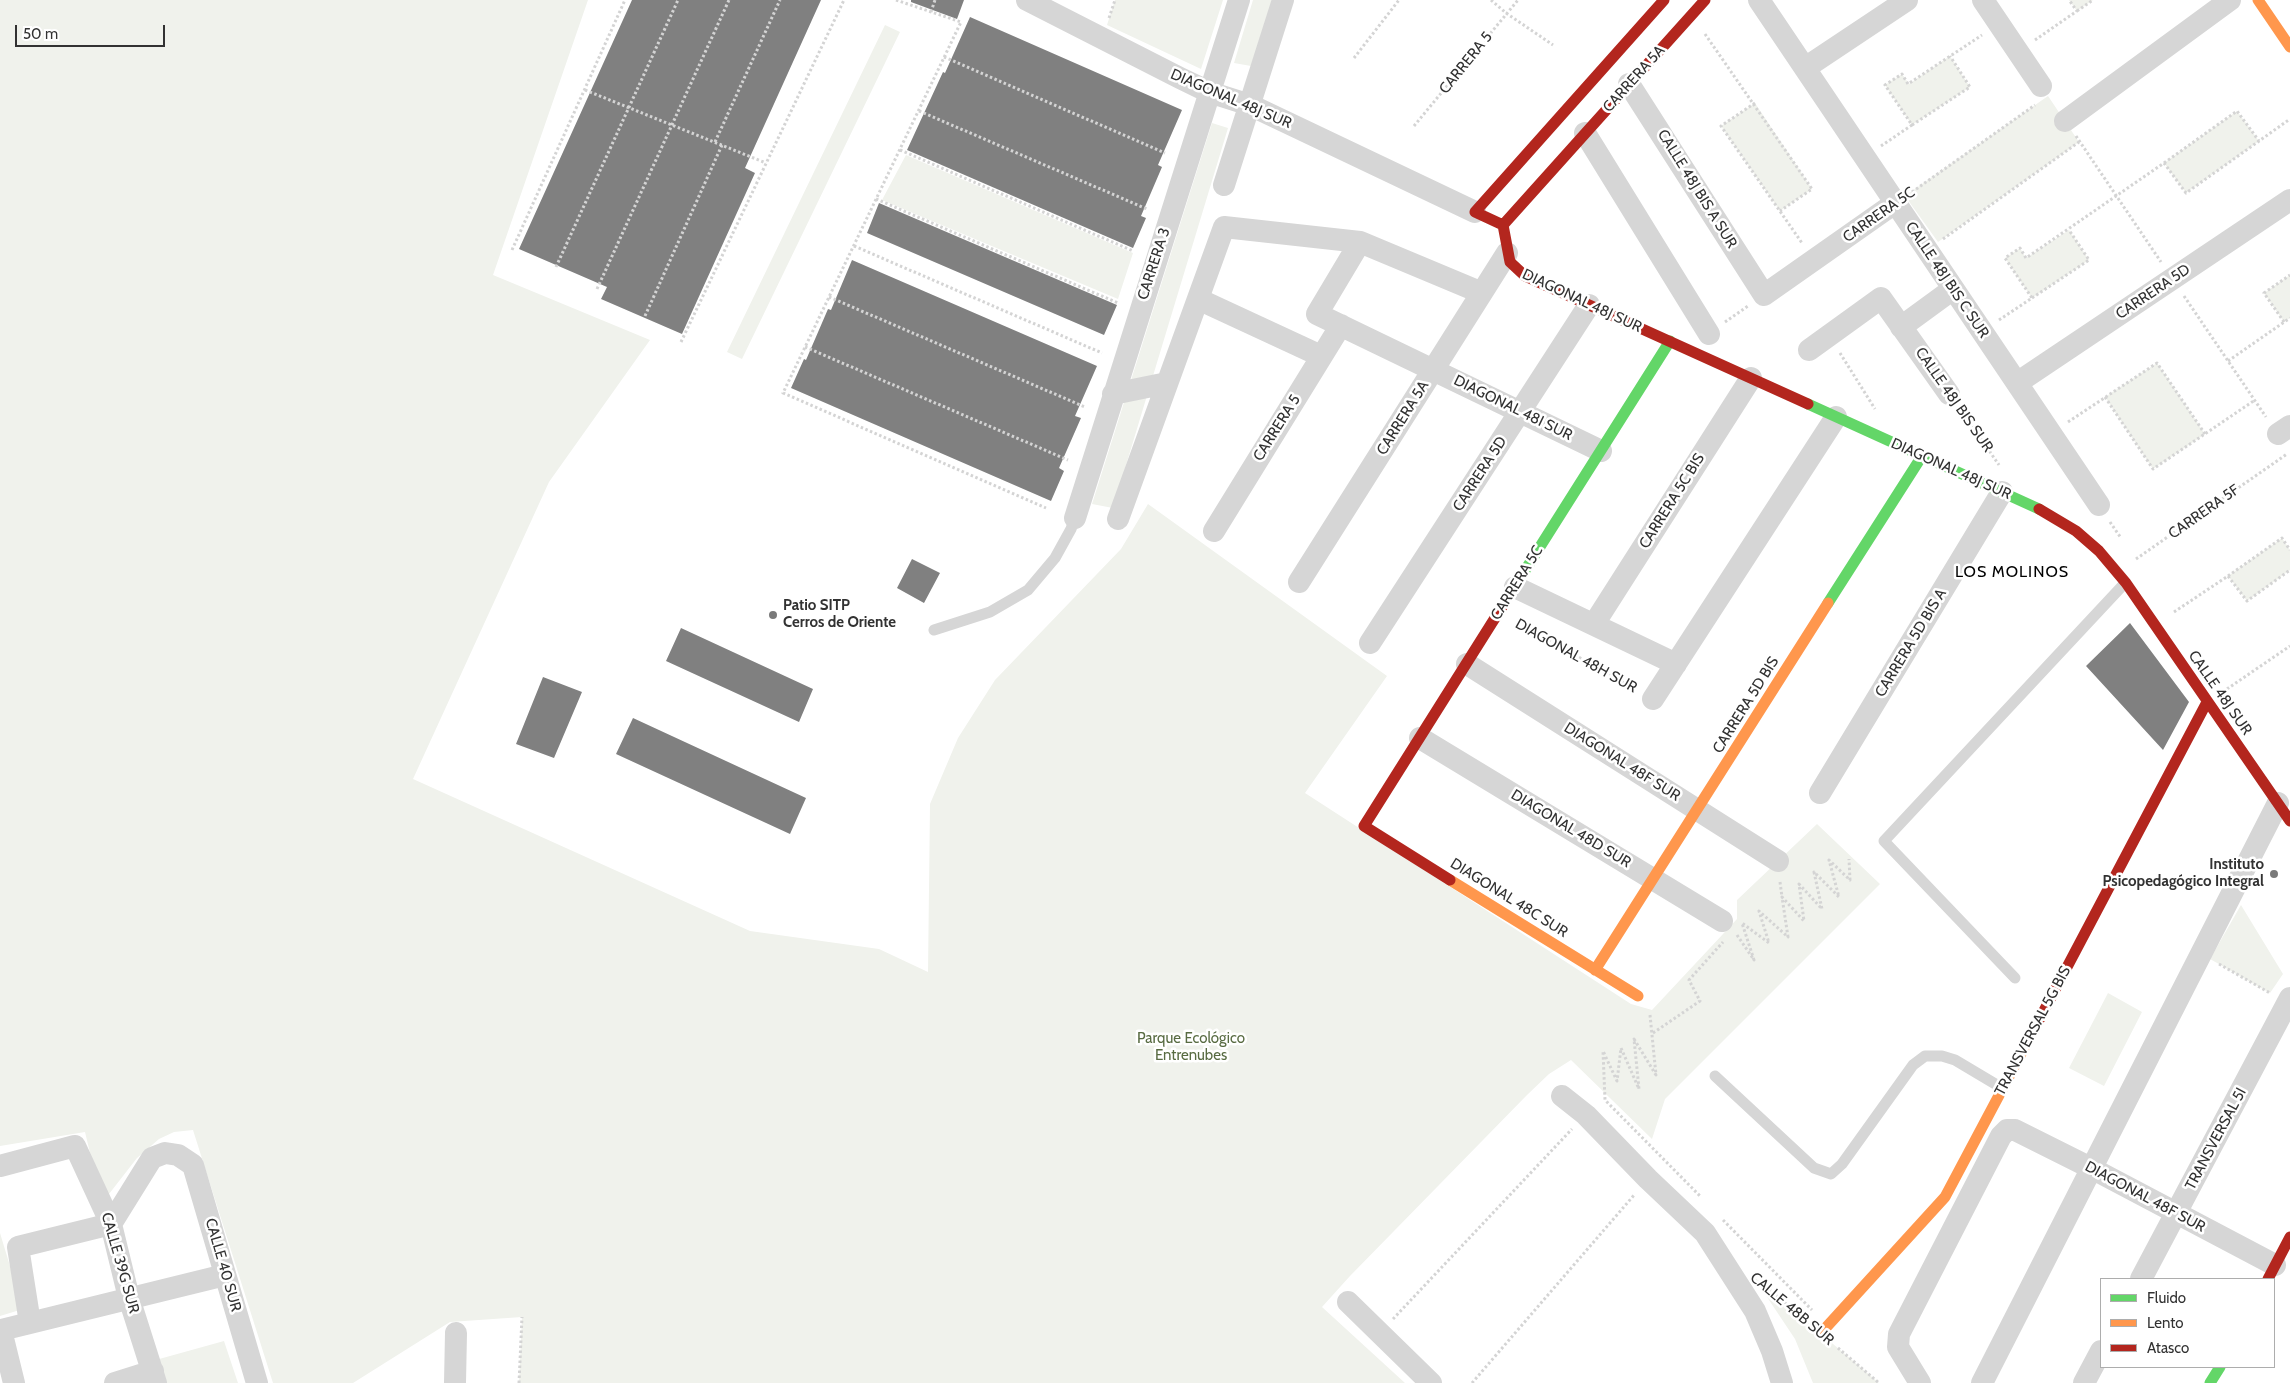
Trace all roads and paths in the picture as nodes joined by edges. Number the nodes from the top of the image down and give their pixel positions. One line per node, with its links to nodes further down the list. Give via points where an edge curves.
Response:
1 (626, 0): 36 (path)
2 (678, 0): 41 (path)
3 (729, 0): 45 (path)
4 (780, 0): 50 (path)
5 (844, 0): 56 (path)
6 (896, 0): 24 (path)
7 (935, 0): 24 (path)
8 (1027, 0): 37 (street, DIAGONAL 48J SUR)
9 (1240, 0): 37 (street, CARRERA 3)
10 (1283, 0): 40 (street)
11 (1399, 0): 33 (path)
12 (1491, 0): 25 (path)
13 (1518, 0): 25 (path, CARRERA 5)
14 (1664, 0): 64 (street, CARRERA 5A)
15 (1705, 0): 26 (street, CARRERA 5A)
16 (1759, 0): 34 (street, CALLE 48J BIS C SUR)
17 (1907, 0): 34 (street)
18 (1983, 0): 27 (street)
19 (2069, 0): 23 (path)
20 (2093, 0): 23 (path)
21 (2230, 0): 44 (street)
22 (2258, 0): 29 (street)
23 (2077, 11): 30 (path)
24 (931, 12): 32 (path, via 961,22)
25 (1506, 14): 28 (path); 47 (path, CARRERA 5)
26 (1692, 15): 35 (street, CARRERA 5A); 39 (path)
27 (1999, 24): 30 (street); 31 (path)
28 (1553, 45)
29 (2290, 47)
30 (2018, 52): 38 (street)
31 (1950, 56): 46 (path, via 1970,87); 46 (path, via 1908,84 1902,74 1885,85)
32 (944, 58): 42 (path); 54 (path)
33 (1354, 58)
34 (1805, 68): 55 (street, CALLE 48J BIS C SUR)
35 (1630, 84): 48 (street, CARRERA 5A); 79 (street, CALLE 48J BIS A SUR)
36 (584, 90): 41 (path); 69 (path)
37 (1209, 92): 40 (street, DIAGONAL 48J SUR); 104 (street, CARRERA 3)
38 (2041, 93): 61 (path, CARRERA 5C)
39 (1755, 103): 63 (path, via 1812,189); 63 (path, via 1721,126)
40 (1250, 105): 58 (street); 64 (street, DIAGONAL 48J SUR)
41 (629, 108): 45 (path); 74 (path)
42 (919, 110): 53 (path); 62 (path)
43 (2290, 119): 49 (path)
44 (2065, 121)
45 (672, 125): 50 (path); 76 (path)
46 (1912, 125): 55 (path)
47 (1414, 126)
48 (1585, 133): 65 (street, CARRERA 5A); 91 (street)
49 (2259, 141): 57 (path, via 2186,193); 57 (path, via 2237,111)
50 (715, 142): 52 (path)
51 (2079, 142): 70 (path)
52 (722, 145): 56 (path); 85 (path)
53 (900, 150): 59 (path); 71 (path)
54 (1165, 153)
55 (1865, 157): 61 (street, CALLE 48J BIS C SUR)
56 (766, 163): 93 (path)
57 (2164, 163): 66 (path)
58 (1224, 185)
59 (876, 199): 68 (path); 83 (path)
60 (2290, 200): 103 (street, CARRERA 5D)
61 (1895, 203): 70 (street, CALLE 48J BIS C SUR); 73 (street, CARRERA 5C)
62 (1147, 209)
63 (1780, 211): 73 (path)
64 (1475, 212): 65 (street, DIAGONAL 48J SUR)
65 (1503, 225): 72 (street, DIAGONAL 48J SUR)
66 (2069, 230): 81 (path, via 2089,260); 81 (path, via 2026,258 2020,248 2005,258)
67 (1360, 242): 78 (street); 82 (street, via 1224,227); 88 (street, DIAGONAL 48I SUR, via 1317,314)
68 (854, 246): 80 (path); 97 (path)
69 (512, 250)
70 (1927, 250): 77 (street, CALLE 48J BIS C SUR)
71 (1133, 251)
72 (1507, 253): 78 (street, CARRERA 5A); 84 (street, DIAGONAL 48J SUR, via 1524,276)
73 (1814, 260): 79 (street, CARRERA 5C)
74 (556, 267)
75 (2290, 275): 87 (path, via 2264,293)
76 (597, 289)
77 (1953, 289): 89 (street); 90 (street, CALLE 48J BIS C SUR)
78 (1482, 293): 100 (street, CARRERA 5A)
79 (1764, 295): 91 (path)
80 (829, 297): 95 (path); 108 (path)
81 (2032, 298): 90 (path)
82 (1198, 299): 98 (street); 102 (street)
83 (1118, 303)
84 (1590, 305): 94 (street, DIAGONAL 48J SUR); 110 (street, CARRERA 5D)
85 (645, 316)
86 (2290, 318): 87 (path)
87 (2284, 322): 99 (path)
88 (1340, 325): 98 (street, CARRERA 5); 100 (street, DIAGONAL 48I SUR)
89 (1901, 326): 92 (street, CALLE 48J BIS SUR, via 1881,298); 105 (street, CALLE 48J BIS SUR)
90 (1982, 332): 103 (street, CALLE 48J BIS C SUR)
91 (1709, 334)
92 (1829, 335): 96 (street); 109 (path)
93 (681, 342)
94 (1670, 342): 101 (street, DIAGONAL 48J SUR); 115 (street, CARRERA 5C)
95 (805, 347): 117 (path); 120 (path, via 783,393)
96 (1809, 350)
97 (1102, 353)
98 (1321, 356): 123 (street, CARRERA 5)
99 (2228, 360)
100 (1433, 370): 110 (street, DIAGONAL 48I SUR); 131 (street, CARRERA 5A)
101 (1750, 378): 111 (street, DIAGONAL 48J SUR); 135 (street, CARRERA 5C BIS)
102 (1167, 383): 104 (street); 121 (street)
103 (2017, 383): 112 (street, CALLE 48J BIS C SUR)
104 (1113, 394): 122 (street, CARRERA 3)
105 (1949, 394): 118 (path, CALLE 48J BIS SUR)
106 (2105, 397): 112 (path); 113 (path, via 2157,363); 113 (path, via 2153,469)
107 (2255, 400): 113 (path)
108 (1085, 407)
109 (1876, 411)
110 (1520, 412): 115 (street, DIAGONAL 48I SUR); 138 (street, CARRERA 5D)
111 (1836, 417): 116 (street, DIAGONAL 48J SUR); 141 (street)
112 (2051, 434): 119 (street, CALLE 48J BIS C SUR)
113 (2205, 434)
114 (2286, 437): 127 (path, CARRERA 5F)
115 (1601, 451): 133 (street, CARRERA 5C)
116 (1922, 456): 118 (street, DIAGONAL 48J SUR); 146 (street, CARRERA 5D BIS)
117 (1068, 460)
118 (2003, 482): 129 (street, DIAGONAL 48J SUR, via 2100,551); 145 (street, CARRERA 5D BIS A)
119 (2099, 505): 124 (path)
120 (1046, 508)
121 (1118, 519)
122 (1073, 523): 137 (lane, via 1055,558 1028,590 990,612)
123 (1214, 531)
124 (2125, 544)
125 (2290, 550): 130 (path, via 2282,538)
126 (2130, 552): 127 (path)
127 (2136, 559): 129 (path, CARRERA 5F)
128 (2290, 570): 130 (path, via 2247,601)
129 (2117, 572): 132 (street, DIAGONAL 48J SUR)
130 (2228, 576): 136 (path)
131 (1299, 582)
132 (2126, 583): 136 (street, CALLE 48J SUR); 155 (lane, via 1884,841)
133 (1515, 587): 134 (street, CARRERA 5C); 135 (street)
134 (1499, 612): 140 (street, CARRERA 5C); 142 (path, DIAGONAL 48H SUR)
135 (1594, 624): 141 (street)
136 (2154, 625): 143 (street, CALLE 48J SUR)
137 (934, 630)
138 (1370, 643)
139 (2290, 646): 143 (path)
140 (1467, 664): 144 (street, CARRERA 5C); 146 (street, DIAGONAL 48F SUR)
141 (1676, 664): 142 (street)
142 (1653, 699)
143 (2208, 702): 147 (street, CALLE 48J SUR); 160 (street, TRANSVERSAL 5G BIS)
144 (1420, 738): 148 (street, CARRERA 5C); 151 (street, DIAGONAL 48D SUR)
145 (1820, 793)
146 (1697, 810): 150 (street, DIAGONAL 48F SUR); 151 (street, CARRERA 5D BIS)
147 (2284, 812): 153 (street)
148 (1364, 826): 154 (street, DIAGONAL 48C SUR)
149 (1849, 859): 152 (path, via 1850,880 1829,860 1839,897 1814,872 1822,909 1799,884 1804,921 1782,897 1788,937 1759,911 1769,943 1742,924 1754,960)
150 (1778, 861)
151 (1653, 879): 152 (street, DIAGONAL 48D SUR); 154 (street, CARRERA 5D BIS)
152 (1727, 930): 158 (path, via 1690,980 1700,1001)
153 (2202, 955): 157 (path); 164 (street)
154 (1595, 970): 156 (street, DIAGONAL 48C SUR)
155 (2015, 978)
156 (1638, 996): 158 (path, via 1648,1003)
157 (2289, 1001): 168 (street, TRANSVERSAL 5I)
158 (1653, 1033): 166 (path, via 1656,1075 1634,1039 1639,1089 1621,1048 1617,1081 1603,1051 1605,1100)
159 (1715, 1076): 160 (lane, via 1814,1168 1831,1174 1925,1056 1954,1060)
160 (2002, 1088): 179 (street, TRANSVERSAL 5G BIS, via 1946,1197)
161 (1562, 1096): 162 (street, CALLE 48B SUR)
162 (1586, 1115): 165 (street, CALLE 48B SUR); 180 (path)
163 (0, 1166): 169 (street, CALLE 39G SUR, via 75,1146)
164 (2093, 1169): 168 (street, DIAGONAL 48F SUR); 194 (street, DIAGONAL 48F SUR, via 2015,1130 2007,1130 2001,1136 1899,1334 1898,1347); 195 (street)
165 (1648, 1179): 191 (path); 192 (street, CALLE 48B SUR, via 1706,1233 1755,1310)
166 (1703, 1199)
167 (1717, 1213): 179 (path)
168 (2177, 1214): 170 (street, DIAGONAL 48F SUR); 172 (street, TRANSVERSAL 5I)
169 (111, 1224): 171 (street, CALLE 40 SUR, via 152,1158 165,1153 178,1155 193,1165); 174 (street, CALLE 39G SUR); 177 (street, via 18,1247)
170 (2281, 1257)
171 (226, 1275): 174 (street); 187 (street, CALLE 40 SUR)
172 (2142, 1278)
173 (1761, 1282): 179 (path, CALLE 48B SUR)
174 (129, 1298): 177 (street); 184 (street, CALLE 39G SUR)
175 (1348, 1302): 180 (street)
176 (522, 1317): 189 (path)
177 (30, 1323): 178 (street)
178 (1, 1330): 185 (street)
179 (1824, 1330): 193 (path, CALLE 48B SUR)
180 (1380, 1332): 190 (street)
181 (456, 1333): 188 (street)
182 (2100, 1353): 196 (street)
183 (2219, 1368): 197 (street)
184 (154, 1377): 186 (street)
185 (14, 1383)
186 (114, 1383)
187 (257, 1383)
188 (456, 1383)
189 (519, 1383)
190 (1431, 1383)
191 (1472, 1383)
192 (1782, 1383)
193 (1879, 1383)
194 (1920, 1383)
195 (1982, 1383)
196 (2084, 1383)
197 (2210, 1383)

